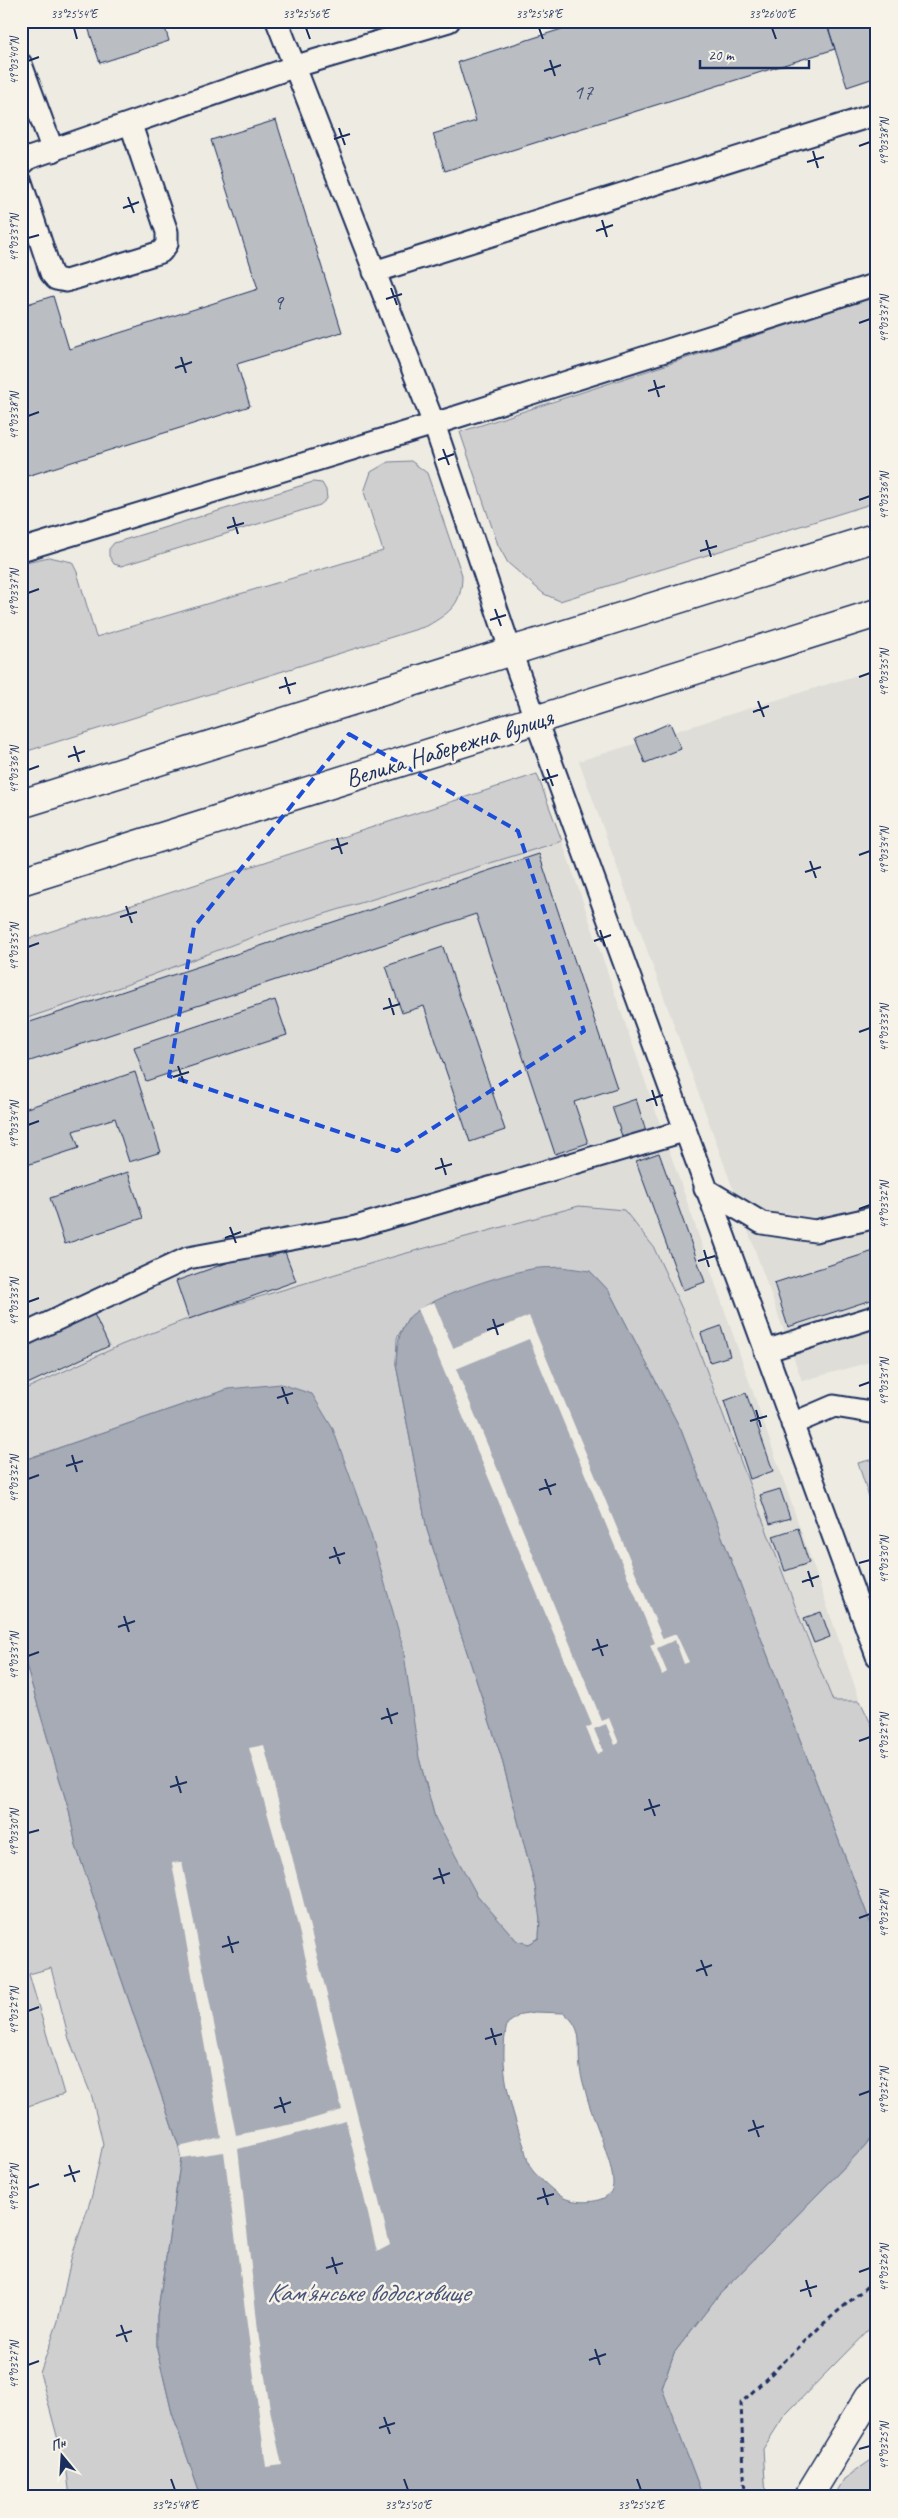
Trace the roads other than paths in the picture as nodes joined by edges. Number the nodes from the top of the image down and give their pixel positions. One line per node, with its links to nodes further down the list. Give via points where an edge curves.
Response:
1 (277, 21): 4 (lane)
2 (449, 21): 4 (lane)
3 (21, 64): 7 (lane)
4 (293, 67): 6 (lane); 10 (lane)
5 (877, 114): 10 (lane)
6 (131, 125): 7 (lane); 9 (lane, via 167,232 167,244 161,252 66,281 56,279 51,273)
7 (53, 151): 8 (lane, via 29,158)
8 (21, 165)
9 (21, 182)
10 (374, 272): 12 (lane)
11 (877, 284): 12 (lane)
12 (434, 424): 14 (lane); 16 (lane)
13 (877, 537): 16 (street)
14 (21, 550)
15 (877, 613): 17 (street, Велика Набережна вулиця)
16 (511, 652): 17 (lane); 18 (street)
17 (536, 720): 19 (street, Велика Набережна вулиця); 20 (lane)
18 (21, 804)
19 (21, 881)
20 (684, 1131): 21 (lane); 24 (lane, via 356,1227 188,1258)
21 (705, 1189): 22 (lane, via 762,1223 816,1230); 25 (lane)
22 (877, 1217)
23 (877, 1316): 25 (lane)
24 (21, 1336)
25 (764, 1351): 27 (lane)
26 (877, 1413): 27 (lane, via 834,1406)
27 (792, 1424): 28 (lane)
28 (877, 1656)
29 (877, 2390): 30 (street, via 869,2397)
30 (808, 2497)

